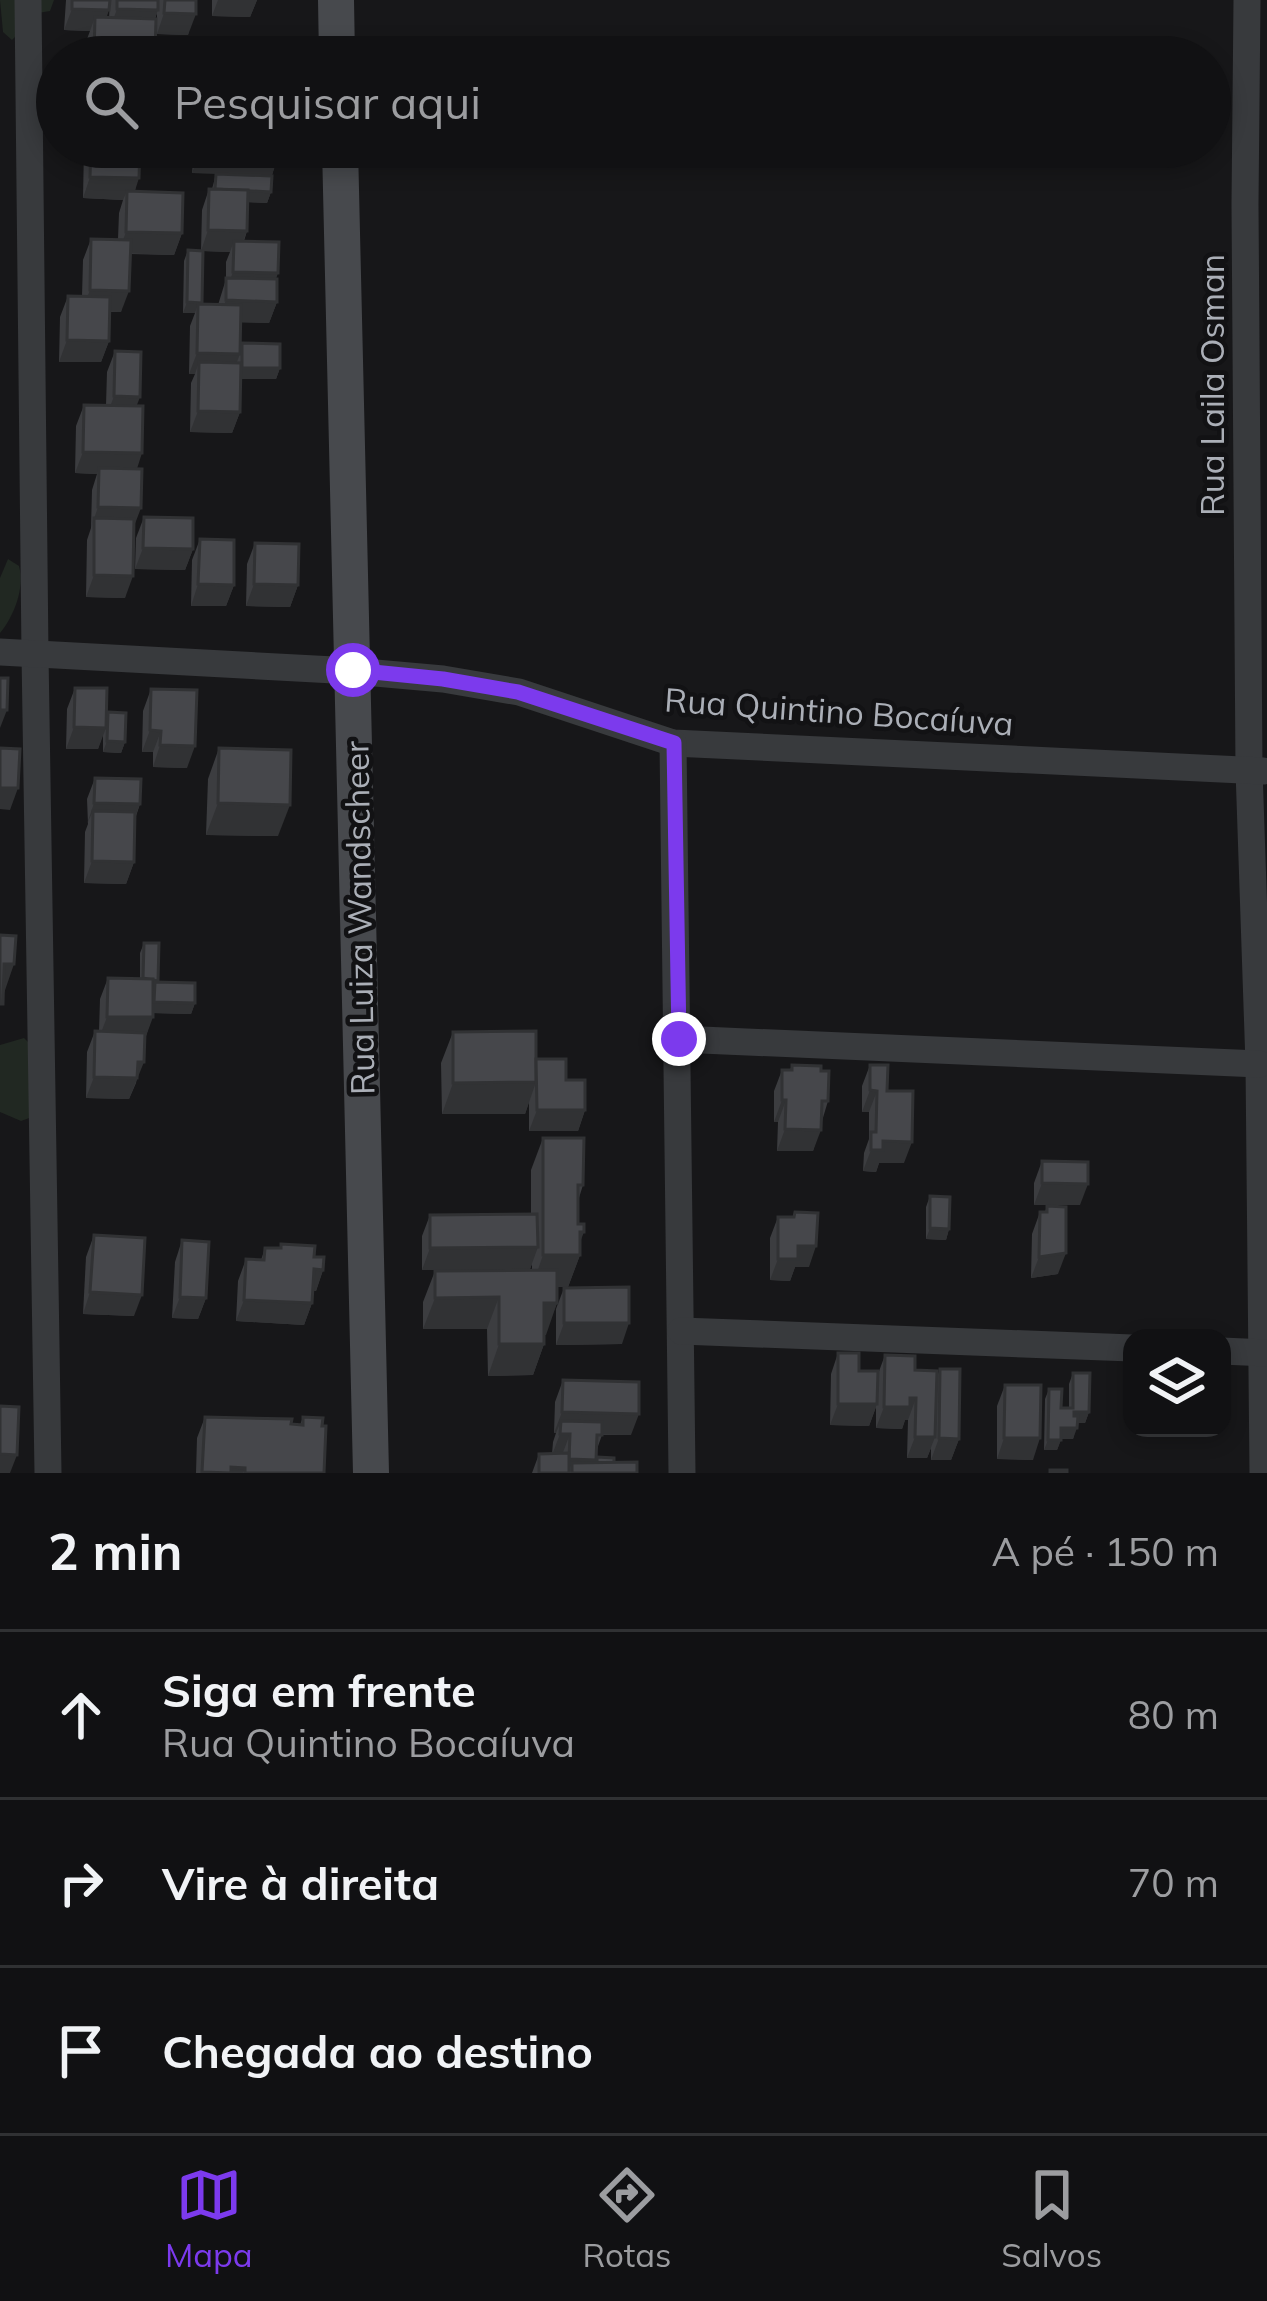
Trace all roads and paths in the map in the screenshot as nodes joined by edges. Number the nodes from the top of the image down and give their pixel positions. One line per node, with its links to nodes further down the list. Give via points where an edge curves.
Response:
1 (28, 0): 7 (street)
2 (336, 0): 4 (main road)
3 (1247, 0): 10 (street, Rua Laila Osman)
4 (337, 36)
5 (341, 168): 8 (main road, Rua Luiza Wandscheer)
6 (0, 652): 7 (street, Rua Quintino Bocaíuva)
7 (35, 654): 8 (street, Rua Quintino Bocaíuva); 17 (street)
8 (353, 670): 9 (street, Rua Quintino Bocaíuva, via 518,692); 18 (main road, Rua Luiza Wandscheer)
9 (674, 743): 10 (street, Rua Quintino Bocaíuva); 11 (street)
10 (1258, 771): 12 (street, Rua Laila Osman)
11 (679, 1039): 12 (street); 13 (street)
12 (1259, 1064): 16 (street, Rua Laila Osman)
13 (681, 1331): 14 (street); 19 (street)
14 (1123, 1348)
15 (1231, 1351): 16 (street)
16 (1264, 1353): 20 (street, Rua Laila Osman)
17 (49, 1473)
18 (371, 1473)
19 (682, 1473)
20 (1263, 1473)

